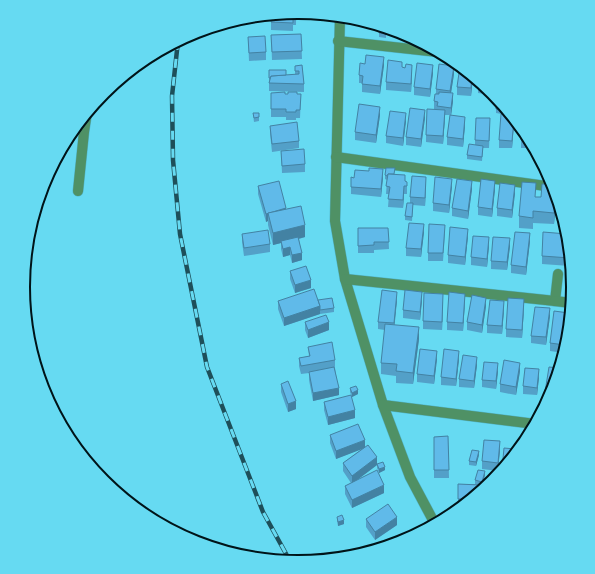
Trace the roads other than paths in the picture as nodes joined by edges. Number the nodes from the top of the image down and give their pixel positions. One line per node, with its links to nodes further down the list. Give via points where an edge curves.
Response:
1 (340, 22): 2 (street)
2 (338, 41): 3 (street); 5 (street)
3 (423, 50)
4 (86, 123): 7 (street)
5 (336, 157): 6 (street); 9 (street, via 335,221)
6 (546, 186)
7 (78, 191)
8 (558, 274): 10 (street)
9 (345, 279): 10 (street); 12 (street)
10 (555, 301): 11 (street)
11 (565, 302)
12 (383, 405): 13 (street); 14 (street, via 410,476)
13 (529, 423)
14 (432, 518)

